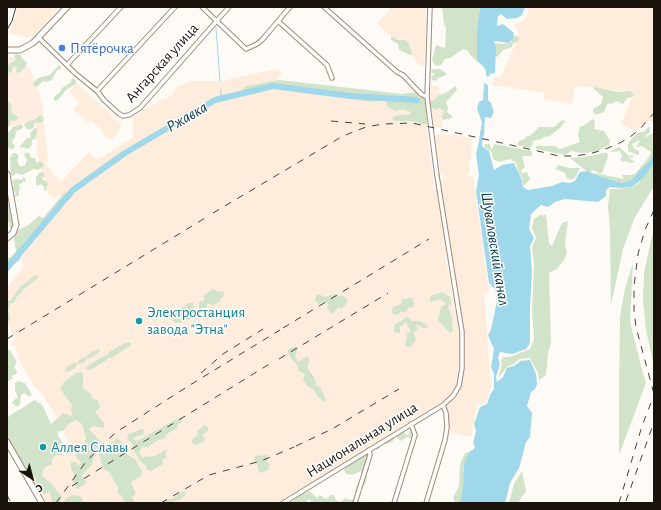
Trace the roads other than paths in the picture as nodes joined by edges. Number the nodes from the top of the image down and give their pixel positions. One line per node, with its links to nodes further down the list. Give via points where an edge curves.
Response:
1 (67, 7): 11 (street)
2 (120, 7): 13 (street)
3 (175, 7): 15 (street)
4 (202, 7): 9 (street)
5 (229, 7): 9 (street, Ангарская улица)
6 (290, 7): 10 (street)
7 (324, 7): 16 (street)
8 (430, 7): 16 (street)
9 (217, 20): 10 (street, via 246,49 257,44); 15 (street, Ангарская улица, via 140,108 129,116 118,113)
10 (278, 21): 14 (street, via 327,65)
11 (39, 38): 12 (street, via 24,49); 13 (street)
12 (7, 50)
13 (67, 64): 15 (street)
14 (332, 78)
15 (97, 91)
16 (427, 97): 19 (street, Национальная улица, via 462,332 462,368 458,386 454,396)
17 (7, 174): 18 (street, via 16,225 13,233)
18 (7, 238)
19 (443, 405): 20 (street, Национальная улица); 27 (street, via 447,427 445,440)
20 (411, 424): 22 (street, Национальная улица); 26 (street, via 415,435)
21 (7, 442): 23 (street)
22 (369, 450): 24 (street, Национальная улица); 25 (street, via 370,455)
23 (42, 503)
24 (283, 503)
25 (355, 503)
26 (394, 503)
27 (426, 503)

